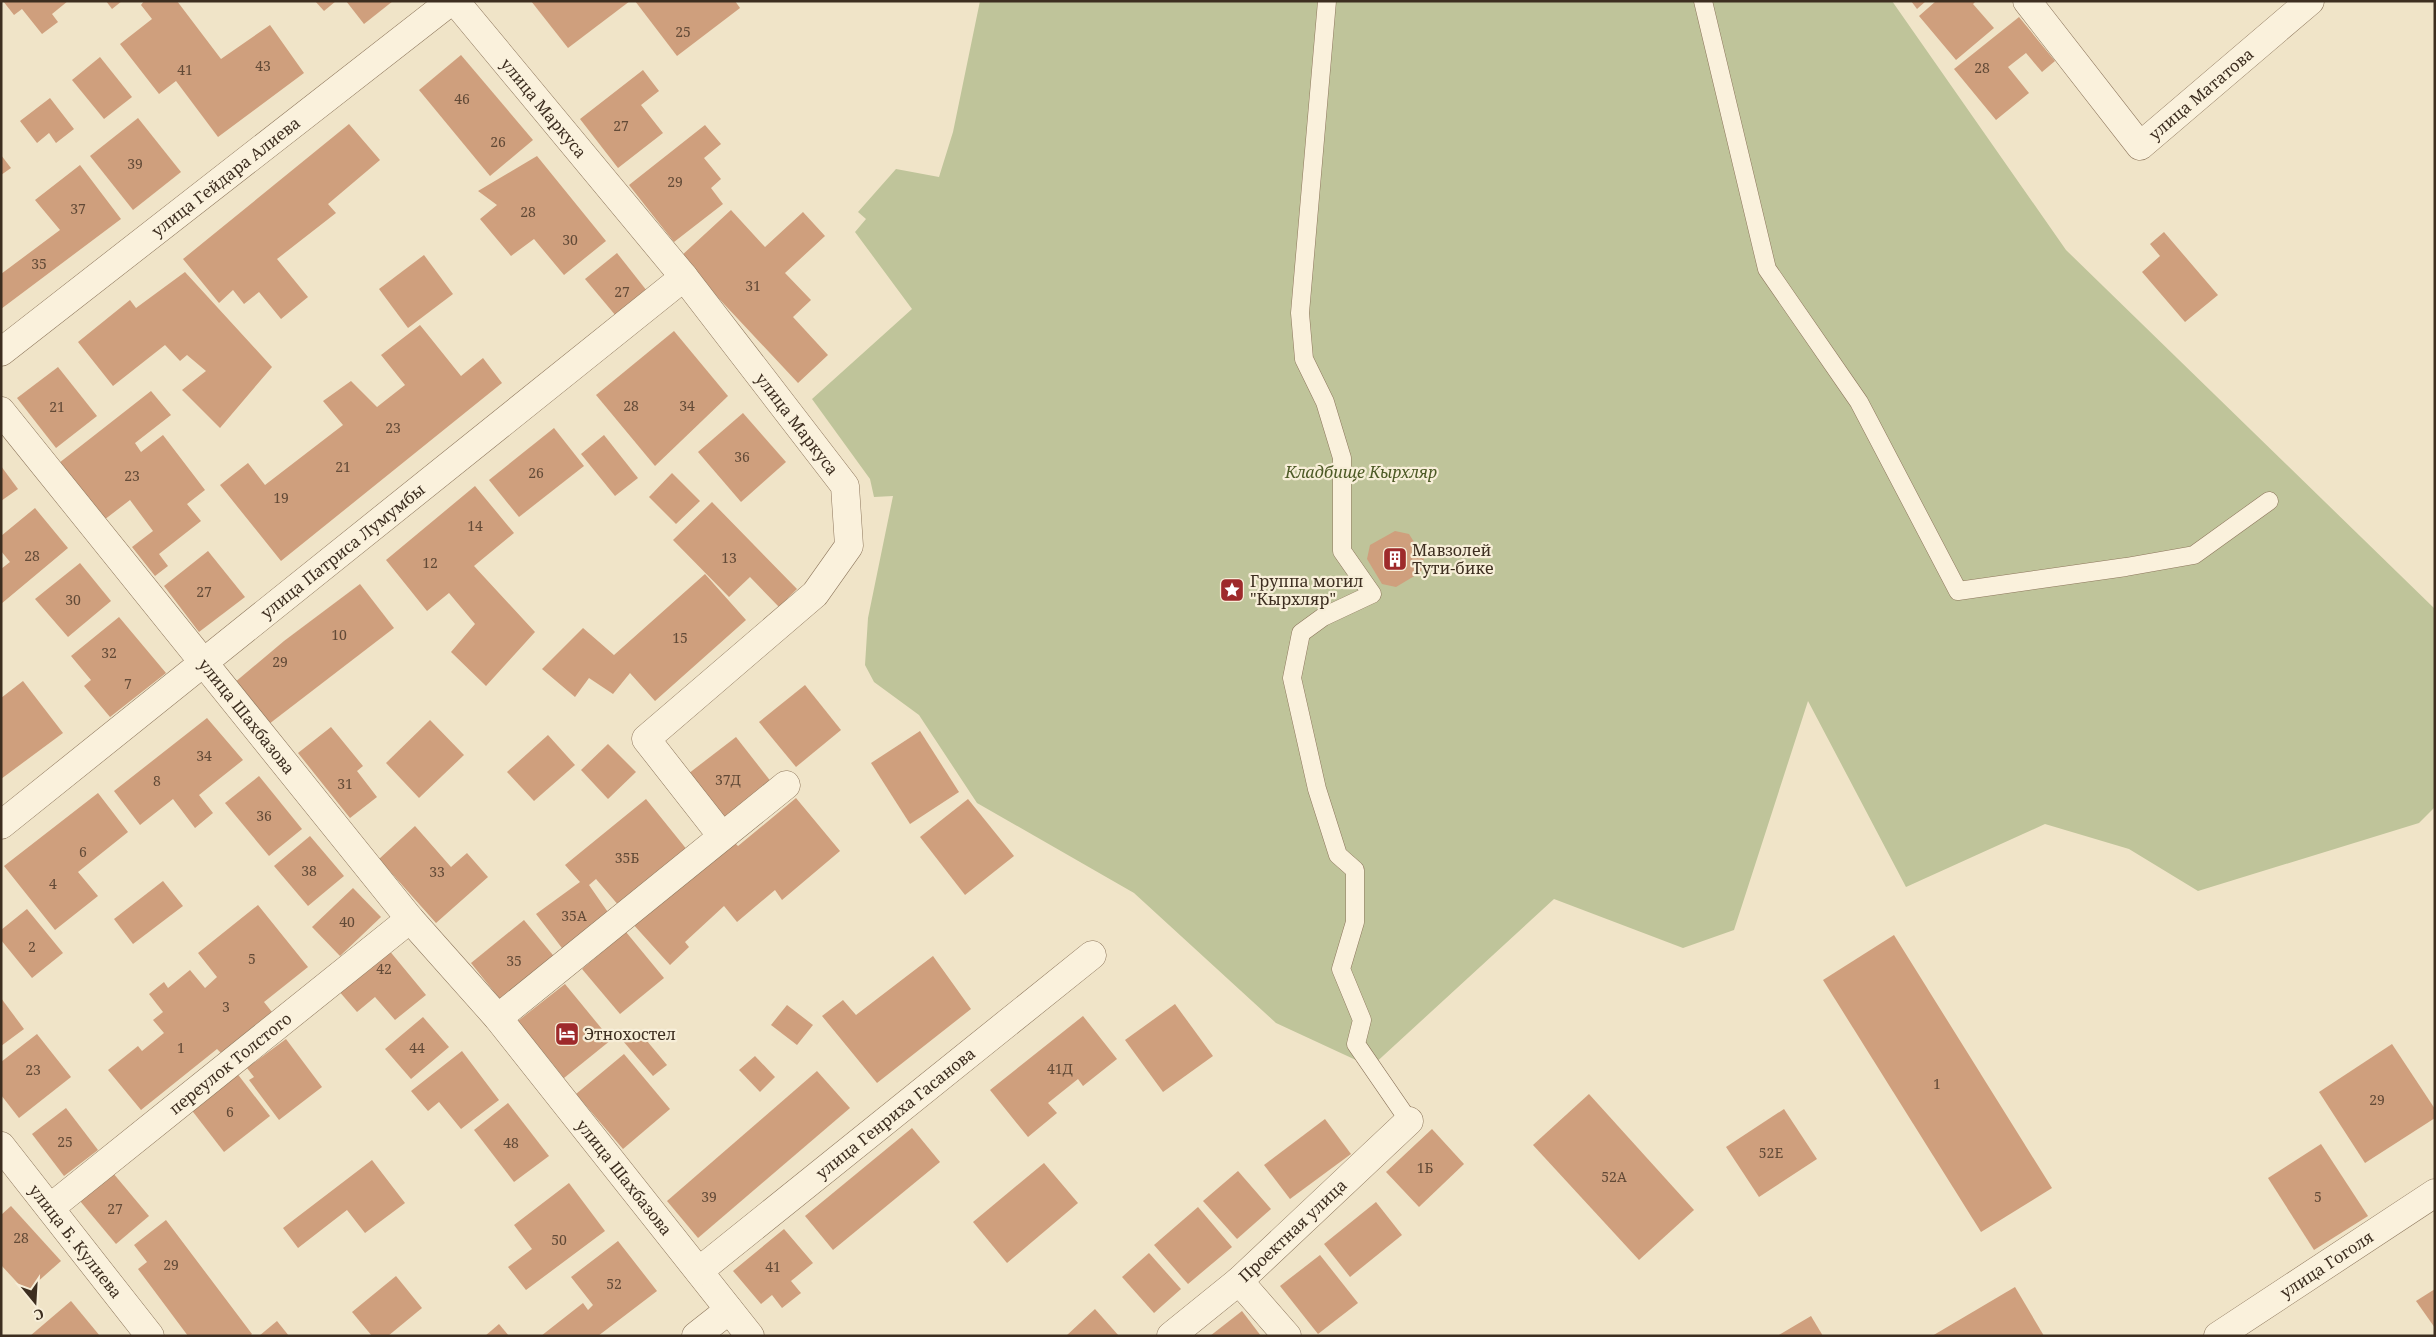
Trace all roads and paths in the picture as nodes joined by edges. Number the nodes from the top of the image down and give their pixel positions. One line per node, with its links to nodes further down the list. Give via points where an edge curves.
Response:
1 (451, 1): 8 (street, улица Гейдара Алиева)
2 (455, 1): 7 (street, улица Маркуса)
3 (1327, 1): 18 (lane, via 1300,313 1304,359 1326,402 1342,458 1342,551 1372,594 1323,617 1301,632 1292,678 1317,789 1335,846 1338,855 1355,870 1355,922 1341,968 1362,1020 1356,1044)
4 (1703, 1): 10 (lane, via 1767,269 1859,402 1958,591 2194,554)
5 (2027, 1): 6 (street, улица Мататова, via 2140,146)
6 (2310, 1)
7 (684, 276): 11 (street, улица Патриса Лумумбы); 14 (street, улица Маркуса, via 845,486 849,546 815,594 646,739)
8 (1, 352)
9 (1, 411): 11 (street, улица Шахбазова)
10 (2269, 501)
11 (202, 662): 13 (street, улица Патриса Лумумбы); 15 (street, улица Шахбазова)
12 (786, 785): 14 (street)
13 (1, 825)
14 (722, 836): 17 (street)
15 (410, 919): 17 (street, улица Шахбазова); 21 (street, переулок Толстого)
16 (1092, 955): 22 (street, улица Генриха Гасанова)
17 (498, 1018): 22 (street, улица Шахбазова)
18 (1409, 1121): 23 (street, Проектная улица)
19 (1, 1146): 21 (street, улица Б. Кулиева)
20 (2435, 1193): 30 (street, улица Гоголя)
21 (50, 1208): 25 (street, улица Б. Кулиева)
22 (699, 1271): 24 (street, улица Шахбазова)
23 (1239, 1282): 28 (street, Проектная улица); 29 (street)
24 (729, 1310): 26 (street); 27 (street, улица Шахбазова)
25 (150, 1336)
26 (696, 1336)
27 (750, 1336)
28 (1171, 1336)
29 (1288, 1336)
30 (2218, 1336)

